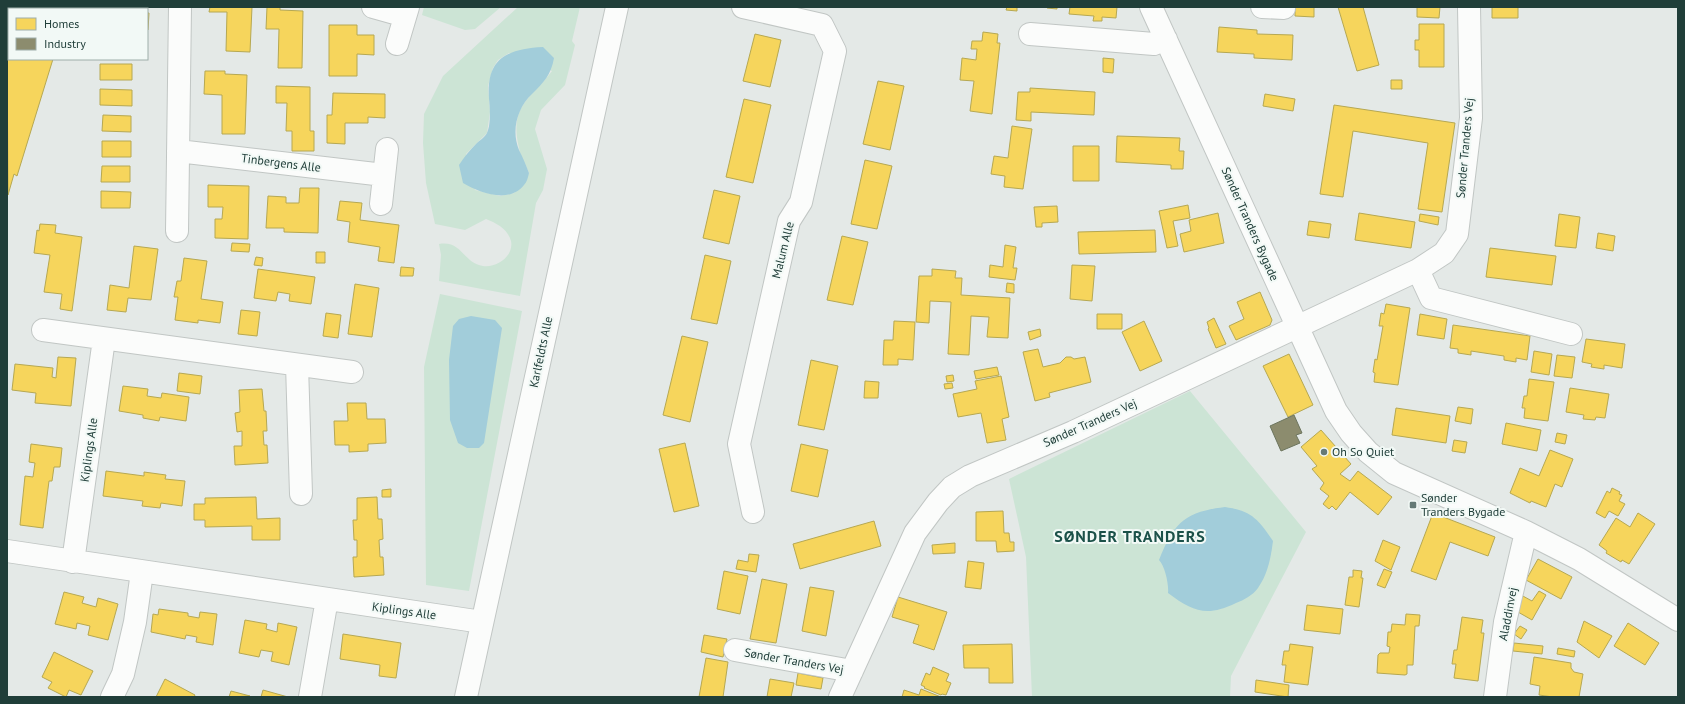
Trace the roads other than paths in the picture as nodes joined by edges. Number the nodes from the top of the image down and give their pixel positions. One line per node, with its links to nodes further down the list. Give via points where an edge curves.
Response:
1 (180, 7): 14 (street)
2 (373, 7): 9 (street)
3 (616, 7): 33 (street, Karlfeldts Alle)
4 (742, 7): 26 (street, Malum Alle, via 822,25 835,51 801,202 789,221 739,444)
5 (1151, 7): 11 (street, Sønder Tranders Bygade)
6 (1262, 7): 8 (street)
7 (1469, 7): 18 (street, Sønder Tranders Vej, via 1471,118 1457,234 1444,253)
8 (1284, 8)
9 (406, 12): 12 (street)
10 (1030, 34): 11 (street, via 1154,44)
11 (1166, 39): 19 (street, Sønder Tranders Bygade)
12 (397, 44)
13 (387, 149): 15 (street)
14 (178, 151): 15 (street, Tinbergens Alle); 17 (street)
15 (384, 175): 16 (street)
16 (381, 204)
17 (177, 231)
18 (1418, 270): 19 (street, Sønder Tranders Vej); 21 (street, via 1430,298)
19 (1297, 326): 27 (street, Sønder Tranders Bygade, via 1336,411 1350,433 1368,452 1394,473); 35 (street, Sønder Tranders Vej, via 1073,432 970,476 952,487 916,533)
20 (43, 330): 22 (street)
21 (1571, 334)
22 (104, 339): 23 (street); 29 (street, Kiplings Alle)
23 (297, 365): 24 (street); 25 (street)
24 (352, 372)
25 (301, 494)
26 (753, 512)
27 (1526, 532): 32 (street, Sønder Tranders Bygade, via 1579,559); 40 (street, Aladdinvej, via 1505,622)
28 (7, 551): 29 (street, Kiplings Alle)
29 (73, 562): 30 (street, Kiplings Alle)
30 (142, 572): 31 (street, Kiplings Alle); 36 (street, via 135,622 123,674)
31 (327, 599): 33 (street, Kiplings Alle); 37 (street)
32 (1678, 620)
33 (482, 622): 38 (street, Karlfeldts Alle)
34 (735, 650): 35 (street, Sønder Tranders Vej)
35 (852, 671): 39 (street, Sønder Tranders Vej)
36 (112, 697)
37 (310, 697)
38 (466, 697)
39 (840, 697)
40 (1495, 697)

